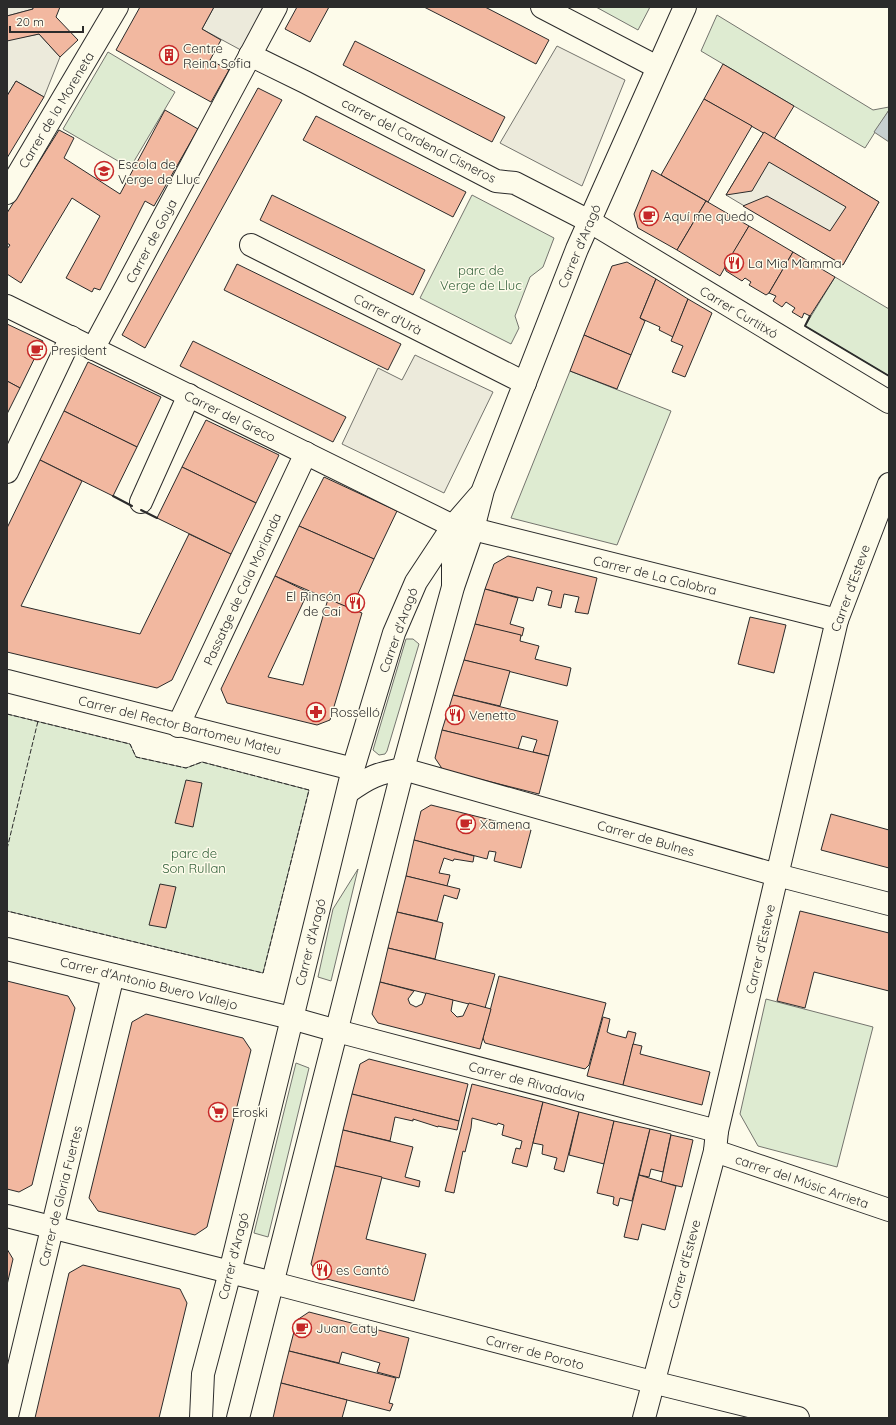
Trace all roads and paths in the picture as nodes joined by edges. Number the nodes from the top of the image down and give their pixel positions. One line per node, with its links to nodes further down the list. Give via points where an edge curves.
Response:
1 (117, 7): 7 (street, Carrer de la Moreneta)
2 (276, 7): 5 (street, Carrer de Goya)
3 (542, 7): 6 (street)
4 (685, 7): 6 (street, Carrer d'Aragó)
5 (250, 55): 8 (street, carrer del Cardenal Cisneros, via 496,181 515,183); 12 (street, Carrer de Goya)
6 (657, 67): 8 (street, Carrer d'Aragó)
7 (7, 193)
8 (589, 221): 13 (street, Carrer d'Aragó); 15 (street, Carrer Curtitxó)
9 (251, 245): 13 (street, Carrer d'Urà)
10 (7, 306): 11 (street, Carrer del Greco)
11 (71, 337): 12 (street, Carrer del Greco); 17 (street)
12 (93, 349): 14 (street, Carrer del Greco)
13 (525, 383): 20 (street, Carrer d'Aragó, via 483,490)
14 (189, 395): 16 (street, Carrer del Greco); 19 (street)
15 (889, 402)
16 (306, 453): 20 (street, Carrer del Greco); 23 (street, Passatge de Cala Morlanda)
17 (7, 472)
18 (889, 484): 21 (street, Carrer d'Esteve)
19 (141, 502)
20 (463, 528): 21 (street, Carrer de La Calobra); 24 (street, Carrer d'Aragó, via 416,582 394,633); 25 (street, via 453,587)
21 (837, 620): 27 (street, Carrer d'Esteve)
22 (7, 681): 23 (street, Carrer del Rector Bartomeu Mateu)
23 (178, 726): 24 (street, Carrer del Rector Bartomeu Mateu)
24 (353, 769): 26 (street, Carrer d'Aragó)
25 (403, 769): 26 (street, via 367,778); 27 (street, Carrer de Bulnes); 32 (street)
26 (348, 792): 31 (street, Carrer d'Aragó)
27 (777, 875): 28 (street, Carrer de Bulnes); 33 (street, Carrer d'Esteve)
28 (889, 904)
29 (7, 948): 30 (street, Carrer d'Antonio Buero Vallejo)
30 (113, 975): 31 (street, Carrer d'Antonio Buero Vallejo); 36 (street, Carrer de Gloria Fuertes)
31 (291, 1018): 32 (street, Carrer d'Antonio Buero Vallejo); 37 (street, Carrer d'Aragó)
32 (337, 1031): 33 (street, Carrer de Rivadavia); 38 (street)
33 (716, 1141): 34 (street, carrer del Músic Arrieta); 39 (street, Carrer d'Esteve)
34 (889, 1210)
35 (7, 1216): 36 (street, Carrer de Poroto)
36 (52, 1227): 37 (street, Carrer de Poroto); 40 (street, Carrer de Gloria Fuertes)
37 (230, 1272): 38 (street, Carrer de Poroto); 41 (street, Carrer d'Aragó, via 203,1374)
38 (273, 1283): 39 (street, Carrer de Poroto); 42 (street)
39 (652, 1382): 43 (street, Carrer d'Esteve); 44 (street, Carrer de Poroto)
40 (7, 1416)
41 (201, 1418)
42 (238, 1418)
43 (644, 1418)
44 (798, 1418)

